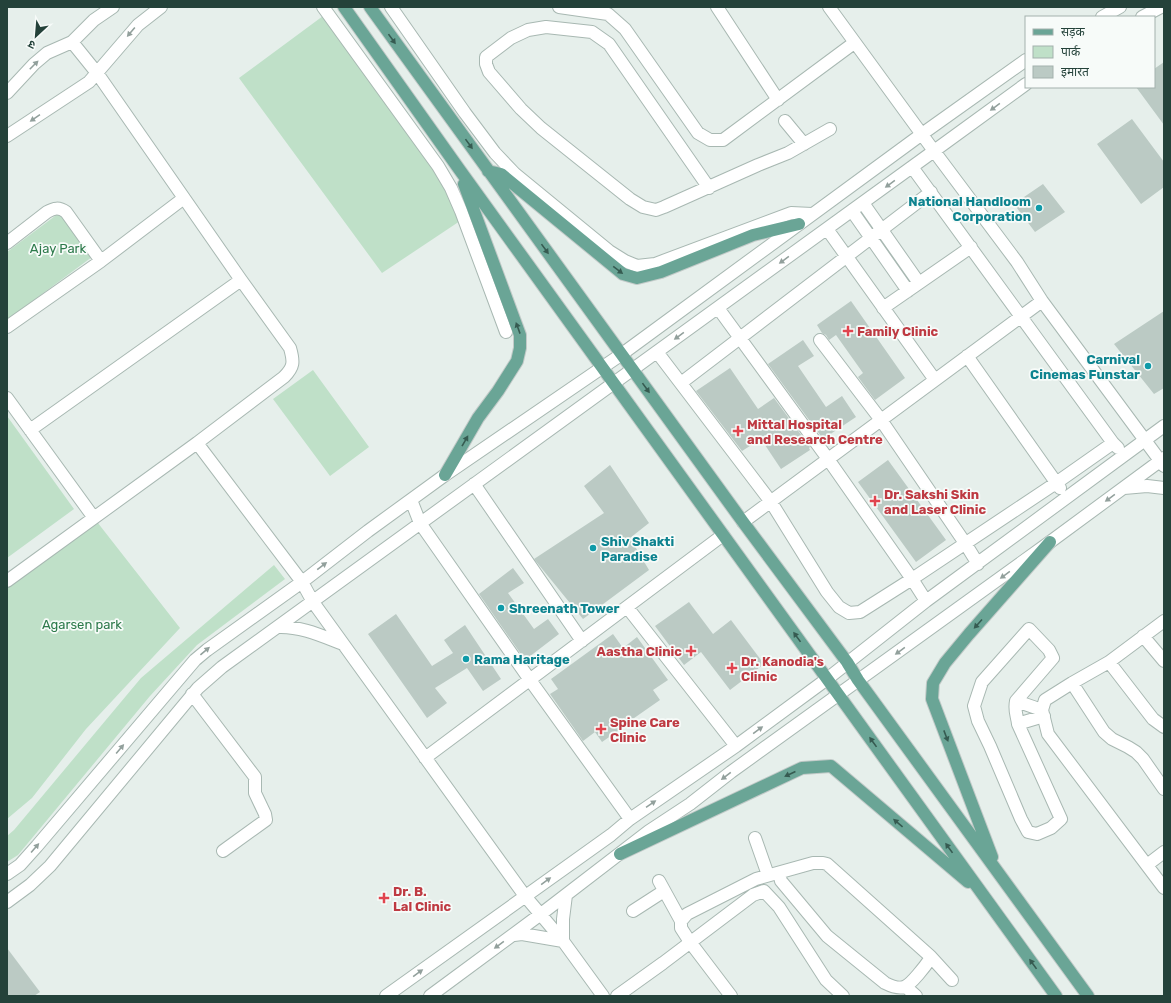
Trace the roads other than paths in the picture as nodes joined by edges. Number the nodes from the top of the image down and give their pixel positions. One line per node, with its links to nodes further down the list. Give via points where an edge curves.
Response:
1 (113, 7): 14 (street, via 94,20)
2 (160, 7): 19 (street, one-way to 19, via 138,25)
3 (323, 7): 54 (street, via 438,166 451,188)
4 (344, 7): 30 (main road)
5 (370, 7): 31 (main road, one-way to 31)
6 (391, 7): 37 (street, via 495,153 537,193 625,262 637,266 655,264 791,213)
7 (559, 7): 15 (street, via 608,14 625,28)
8 (717, 7): 22 (street)
9 (829, 7): 16 (street)
10 (1120, 7): 12 (street)
11 (1161, 7): 13 (street)
12 (1104, 16)
13 (1144, 16)
14 (72, 42): 19 (street); 21 (street, one-way to 14, via 47,53)
15 (635, 42): 17 (street); 22 (street, via 698,132 710,140 723,140)
16 (854, 42): 22 (street); 25 (street)
17 (616, 53): 32 (street); 32 (street, via 609,44 592,32 546,27 528,30 511,38 486,57 486,64 489,72 509,96 541,128 643,207 656,210)
18 (1025, 61): 25 (street)
19 (97, 73): 26 (street, one-way to 26, via 89,82); 34 (street)
20 (1025, 85): 28 (street, one-way to 28)
21 (7, 93)
22 (778, 100)
23 (785, 121): 27 (street)
24 (830, 129): 27 (street)
25 (922, 134): 28 (street); 37 (street)
26 (7, 136)
27 (804, 144): 32 (street)
28 (934, 152): 29 (street); 49 (street, via 1017,262)
29 (912, 167): 33 (street); 35 (street, one-way to 35)
30 (459, 169): 60 (main road); 75 (main road, one-way to 30, via 478,418 510,374 520,348 520,335)
31 (488, 171): 38 (main road, one-way to 38, via 501,174 623,274 637,278 661,272 754,235); 58 (main road, one-way to 58)
32 (709, 188)
33 (931, 192): 40 (street); 43 (street)
34 (184, 198): 45 (street); 46 (street)
35 (863, 203): 36 (street); 40 (street)
36 (852, 211): 39 (street); 41 (street)
37 (812, 214): 38 (street)
38 (799, 224): 58 (street)
39 (827, 229): 44 (street); 50 (street, one-way to 50)
40 (882, 229): 41 (street); 47 (street)
41 (870, 238): 44 (street); 48 (street)
42 (7, 242): 45 (street, via 47,212 58,208 66,212)
43 (972, 247): 47 (street); 52 (street)
44 (846, 256): 51 (street); 55 (street)
45 (101, 261): 53 (street)
46 (241, 280): 68 (street); 70 (street, via 290,348 291,370)
47 (919, 283): 48 (street)
48 (908, 291): 51 (street)
49 (1042, 301): 52 (street); 69 (street)
50 (718, 308): 55 (street); 57 (street, one-way to 57)
51 (883, 308): 62 (street)
52 (1021, 316): 59 (street); 71 (street)
53 (7, 327)
54 (506, 332)
55 (740, 338): 64 (street); 73 (street)
56 (820, 340): 66 (street)
57 (657, 352): 61 (street); 64 (street)
58 (622, 354): 60 (street); 61 (main road)
59 (967, 356): 62 (street); 76 (street)
60 (603, 367): 63 (main road); 75 (street)
61 (633, 370): 63 (street); 84 (main road, one-way to 84)
62 (934, 380): 66 (street)
63 (614, 383): 77 (street); 86 (main road)
64 (680, 383): 82 (street)
65 (7, 398): 68 (street)
66 (881, 420): 73 (street); 88 (street)
67 (1164, 426): 69 (street)
68 (30, 430): 83 (street)
69 (1145, 440): 72 (street); 74 (street)
70 (197, 443): 83 (street); 92 (street)
71 (1113, 443): 72 (street); 76 (street)
72 (1124, 454): 80 (street)
73 (828, 459): 82 (street); 90 (street)
74 (1163, 462): 78 (street)
75 (445, 475): 81 (street)
76 (1056, 483): 80 (street); 88 (street)
77 (474, 484): 85 (street); 99 (street)
78 (1124, 488): 79 (street); 87 (street, one-way to 87)
79 (1164, 488)
80 (1067, 497): 89 (street)
81 (411, 500): 85 (street); 92 (street, one-way to 81)
82 (770, 502): 84 (street); 90 (street, via 827,592 839,607 849,613 860,612)
83 (94, 518): 91 (street)
84 (743, 522): 102 (main road)
85 (420, 523): 94 (street); 105 (street)
86 (723, 534): 95 (street); 104 (main road, one-way to 86)
87 (1050, 542): 106 (street, one-way to 106); 123 (main road, one-way to 123, via 945,663 933,684 932,699)
88 (965, 543): 89 (street); 90 (street)
89 (978, 564): 93 (street)
90 (912, 579): 93 (street)
91 (7, 581)
92 (302, 582): 94 (street); 124 (street, one-way to 92, via 20,865 37,846 195,660)
93 (926, 601): 102 (street)
94 (313, 602): 97 (street); 100 (street)
95 (627, 607): 99 (street); 114 (street)
96 (1164, 621): 98 (street)
97 (278, 627): 100 (street, via 288,626 308,631); 108 (street, via 222,667)
98 (1143, 636): 101 (street); 103 (street)
99 (582, 641): 105 (street)
100 (343, 644): 115 (street)
101 (1164, 661)
102 (847, 662): 104 (street); 106 (main road)
103 (1109, 662): 107 (street); 113 (street, via 1153,719)
104 (827, 679): 109 (main road); 114 (street, one-way to 104)
105 (530, 680): 115 (street); 117 (street)
106 (858, 680): 109 (street); 123 (main road)
107 (1072, 683): 111 (street, via 1045,700); 116 (street, via 1104,732 1144,759)
108 (192, 694): 119 (street, via 255,777 255,793 265,814 266,820); 130 (street, via 50,866)
109 (838, 695): 121 (street, one-way to 121); 127 (main road, one-way to 109)
110 (1016, 701): 111 (street); 112 (street, via 1014,709); 112 (street, via 1053,658 1049,650 1029,629 982,682 974,706 978,721 1021,819 1028,832 1037,834 1051,828 1061,819)
111 (1043, 713): 112 (street); 122 (street, via 1048,734)
112 (1018, 724)
113 (1164, 727)
114 (736, 746): 117 (street, one-way to 114)
115 (425, 758): 129 (street)
116 (1164, 789)
117 (630, 819): 129 (street, one-way to 117)
118 (756, 838): 125 (street)
119 (223, 851)
120 (1164, 852): 122 (street)
121 (620, 854): 127 (main road, one-way to 121, via 831,766 802,768); 128 (street)
122 (1147, 865): 126 (street)
123 (998, 872): 148 (main road)
124 (7, 874)
125 (774, 874): 133 (street, via 756,879 687,914); 137 (street, via 813,864 827,864); 139 (street, via 827,936 885,983)
126 (1164, 888)
127 (981, 893): 147 (main road, one-way to 127)
128 (566, 894): 132 (street); 135 (street)
129 (525, 896): 132 (street); 140 (street, one-way to 129)
130 (7, 902)
131 (633, 911): 133 (street, via 661,886)
132 (541, 914): 134 (street); 135 (street)
133 (681, 921): 136 (street, via 681,928)
134 (514, 935): 135 (street); 141 (street, one-way to 141)
135 (563, 941): 142 (street)
136 (690, 942): 143 (street); 144 (street); 145 (street, via 753,895 764,891 779,907 826,980)
137 (931, 957): 138 (street); 139 (street, via 922,971)
138 (952, 980)
139 (898, 990): 146 (street)
140 (386, 996)
141 (430, 996)
142 (603, 996)
143 (616, 996)
144 (731, 996)
145 (843, 996)
146 (916, 996)
147 (1056, 996)
148 (1088, 996)

